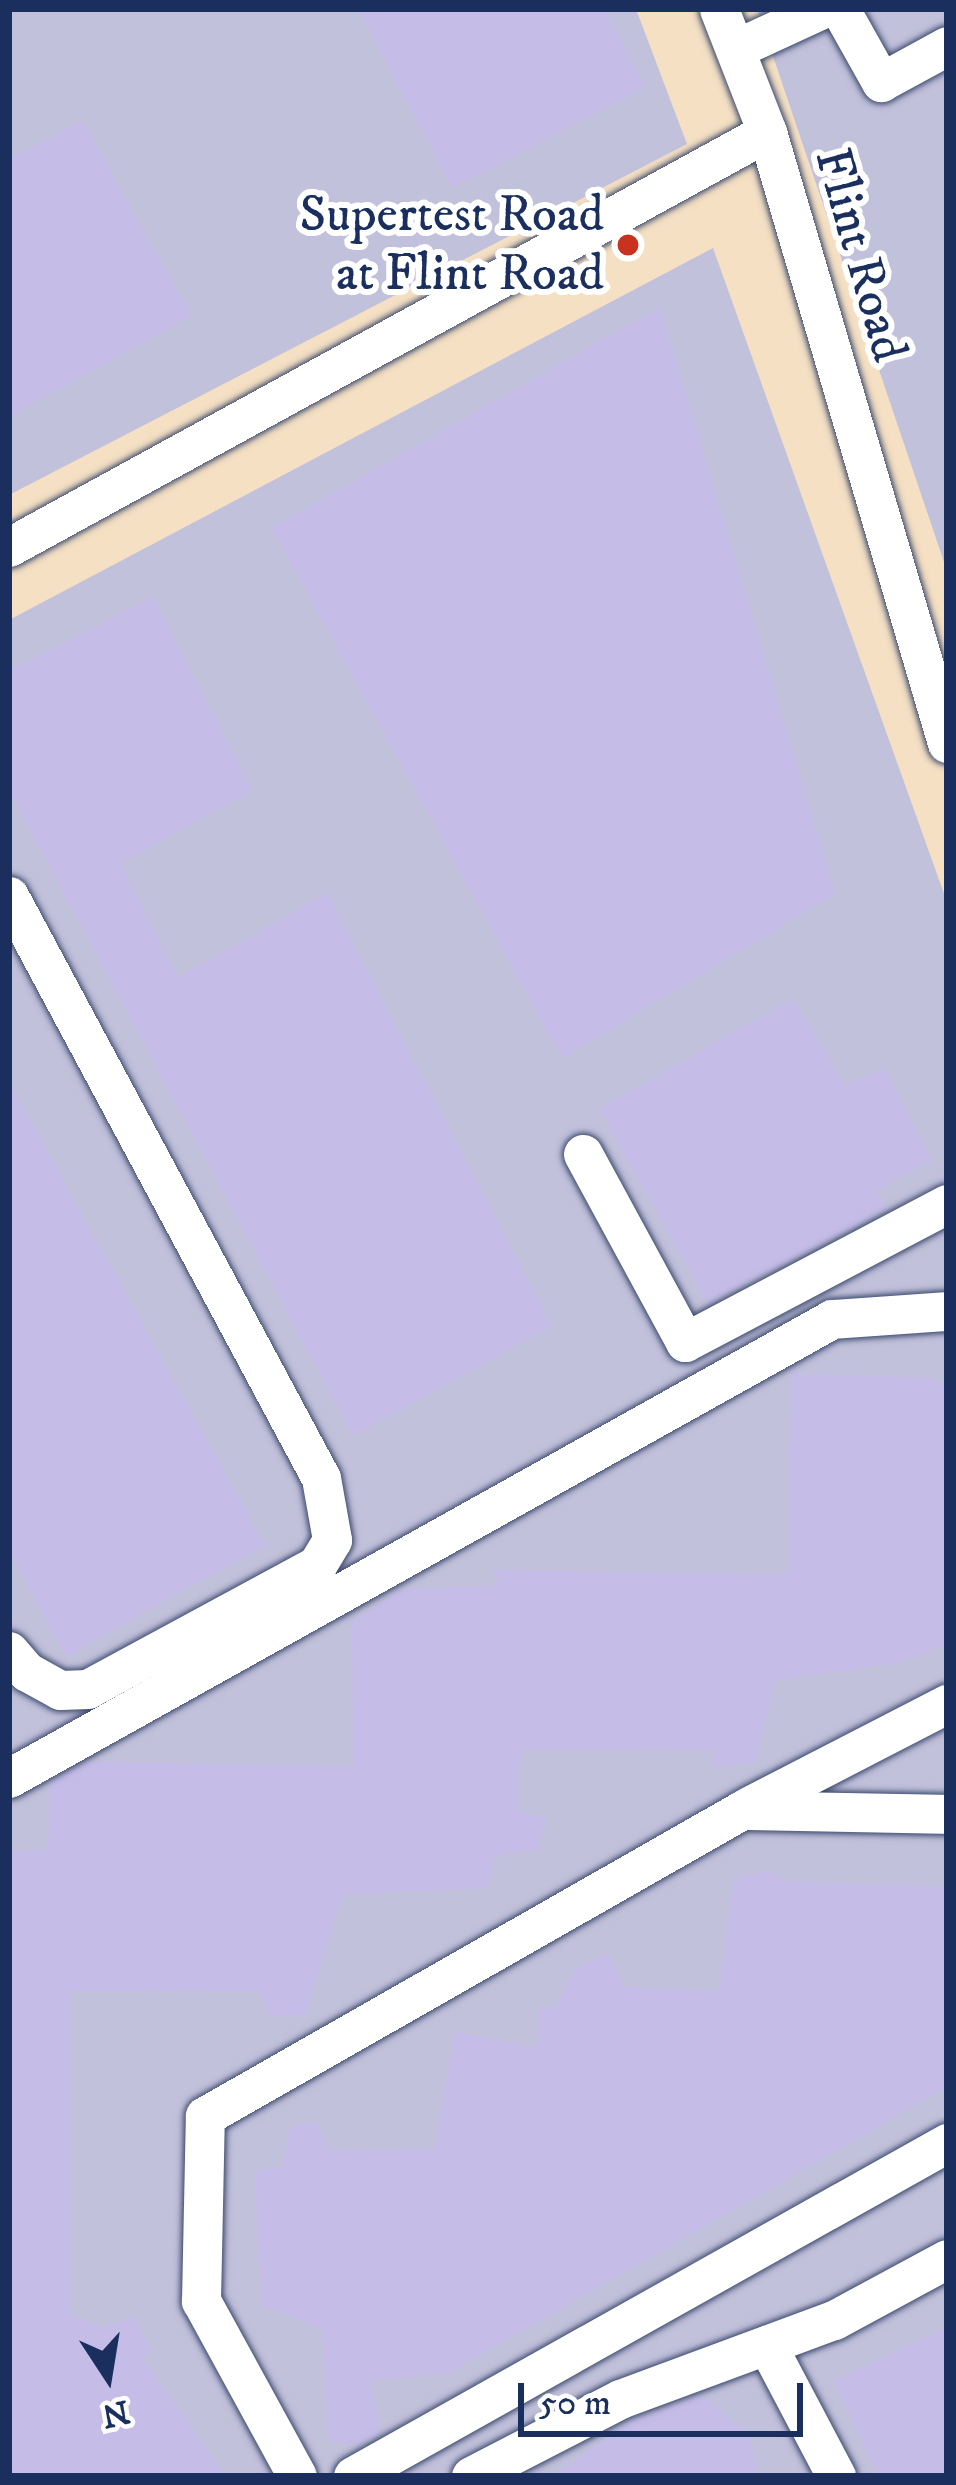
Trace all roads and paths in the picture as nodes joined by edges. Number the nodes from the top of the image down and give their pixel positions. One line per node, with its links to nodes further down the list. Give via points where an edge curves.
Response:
1 (718, 9): 5 (street, Flint Road)
2 (822, 9): 5 (street)
3 (840, 9): 4 (street, via 881,82)
4 (947, 46)
5 (735, 49): 6 (street, Flint Road)
6 (767, 132): 7 (street); 8 (street, Flint Road)
7 (9, 547)
8 (947, 743)
9 (9, 896): 13 (street, via 322,1478 332,1540 317,1564 88,1689 60,1690)
10 (583, 1154): 11 (street, via 685,1342)
11 (947, 1204)
12 (947, 1310): 15 (street, via 832,1319)
13 (9, 1651)
14 (947, 1704): 16 (street)
15 (9, 1778)
16 (742, 1810): 17 (street); 21 (street, via 205,2116 201,2301)
17 (947, 1814)
18 (947, 2144): 22 (street)
19 (947, 2259): 20 (street, via 834,2320)
20 (767, 2345): 23 (street, via 620,2399); 24 (street)
21 (296, 2476)
22 (353, 2476)
23 (471, 2476)
24 (836, 2476)

